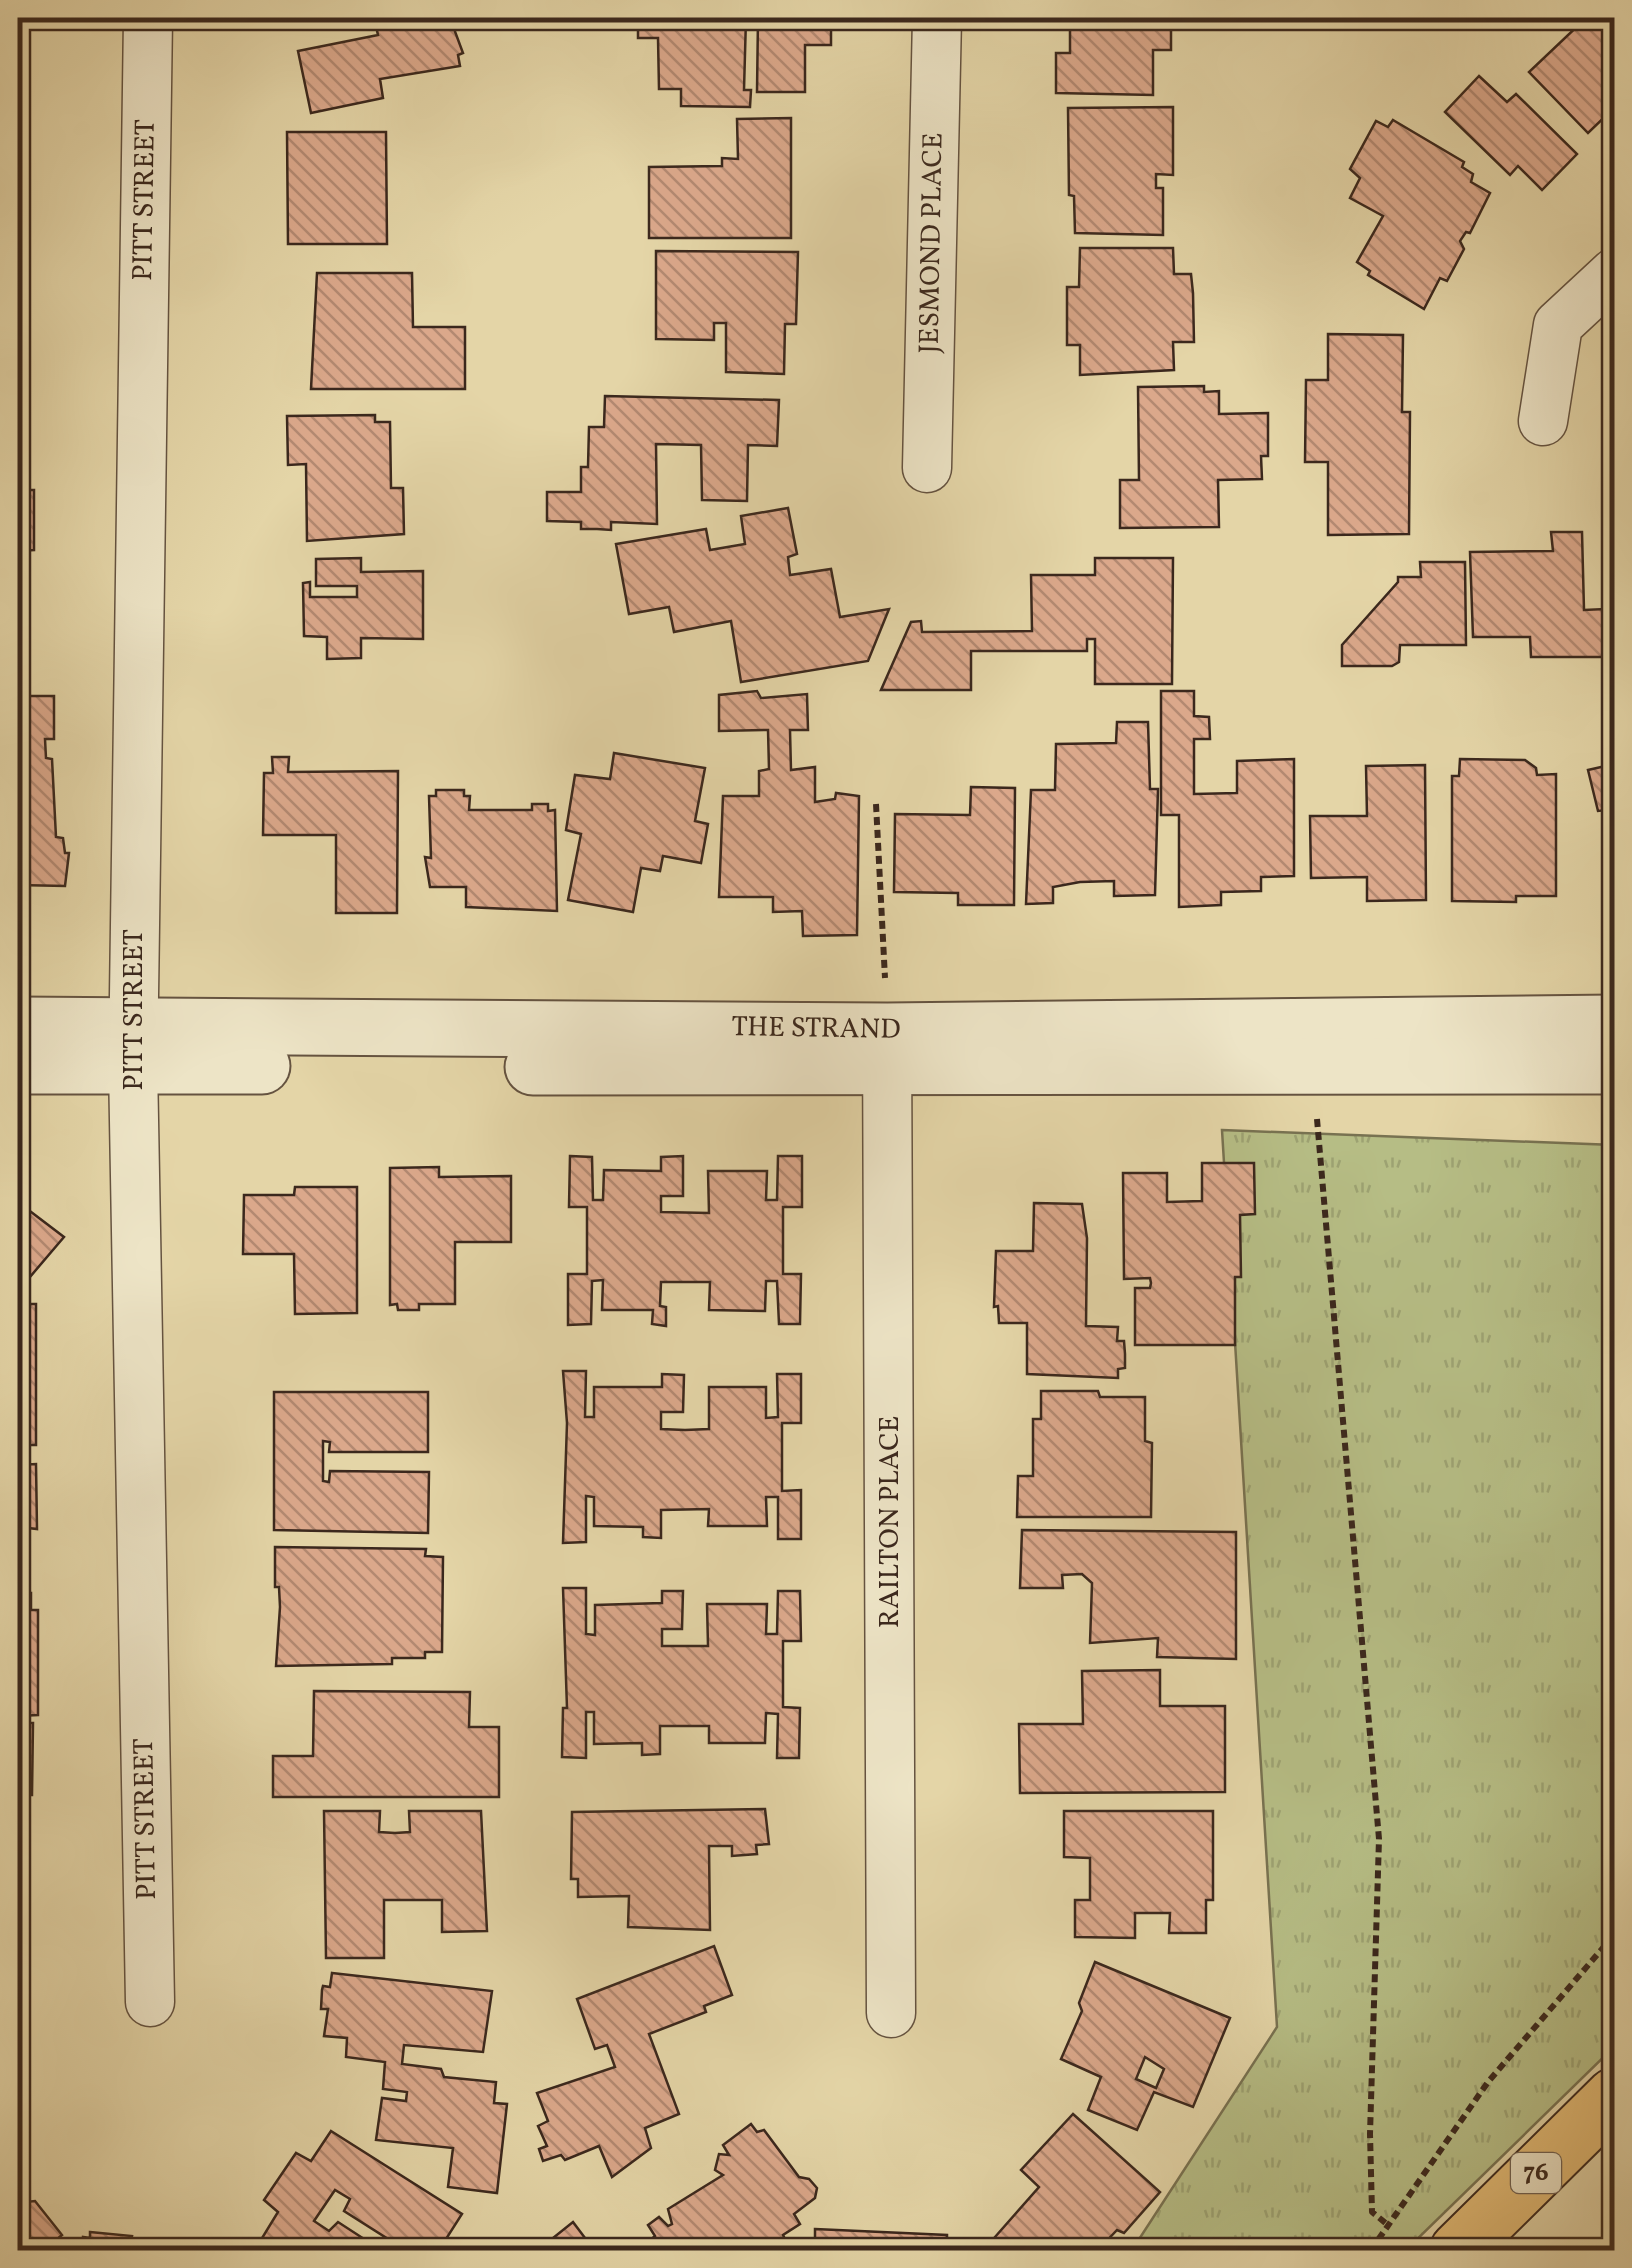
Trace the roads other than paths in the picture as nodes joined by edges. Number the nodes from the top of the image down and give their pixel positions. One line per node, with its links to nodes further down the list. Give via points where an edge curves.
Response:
1 (148, 18): 8 (street, PITT STREET)
2 (937, 18): 5 (street, JESMOND PLACE)
3 (1614, 273): 4 (street, via 1558,324)
4 (1543, 421)
5 (927, 468)
6 (1614, 1023): 9 (street, THE STRAND)
7 (18, 1025): 8 (street, THE STRAND)
8 (133, 1045): 9 (street, THE STRAND); 10 (street, THE STRAND); 12 (street, PITT STREET)
9 (888, 1050): 11 (street, THE STRAND, via 1313,1068); 13 (street, RAILTON PLACE)
10 (18, 1066)
11 (1614, 1066)
12 (150, 2002)
13 (891, 2013)
14 (1614, 2096): 15 (highway, 76)
15 (1458, 2250)

